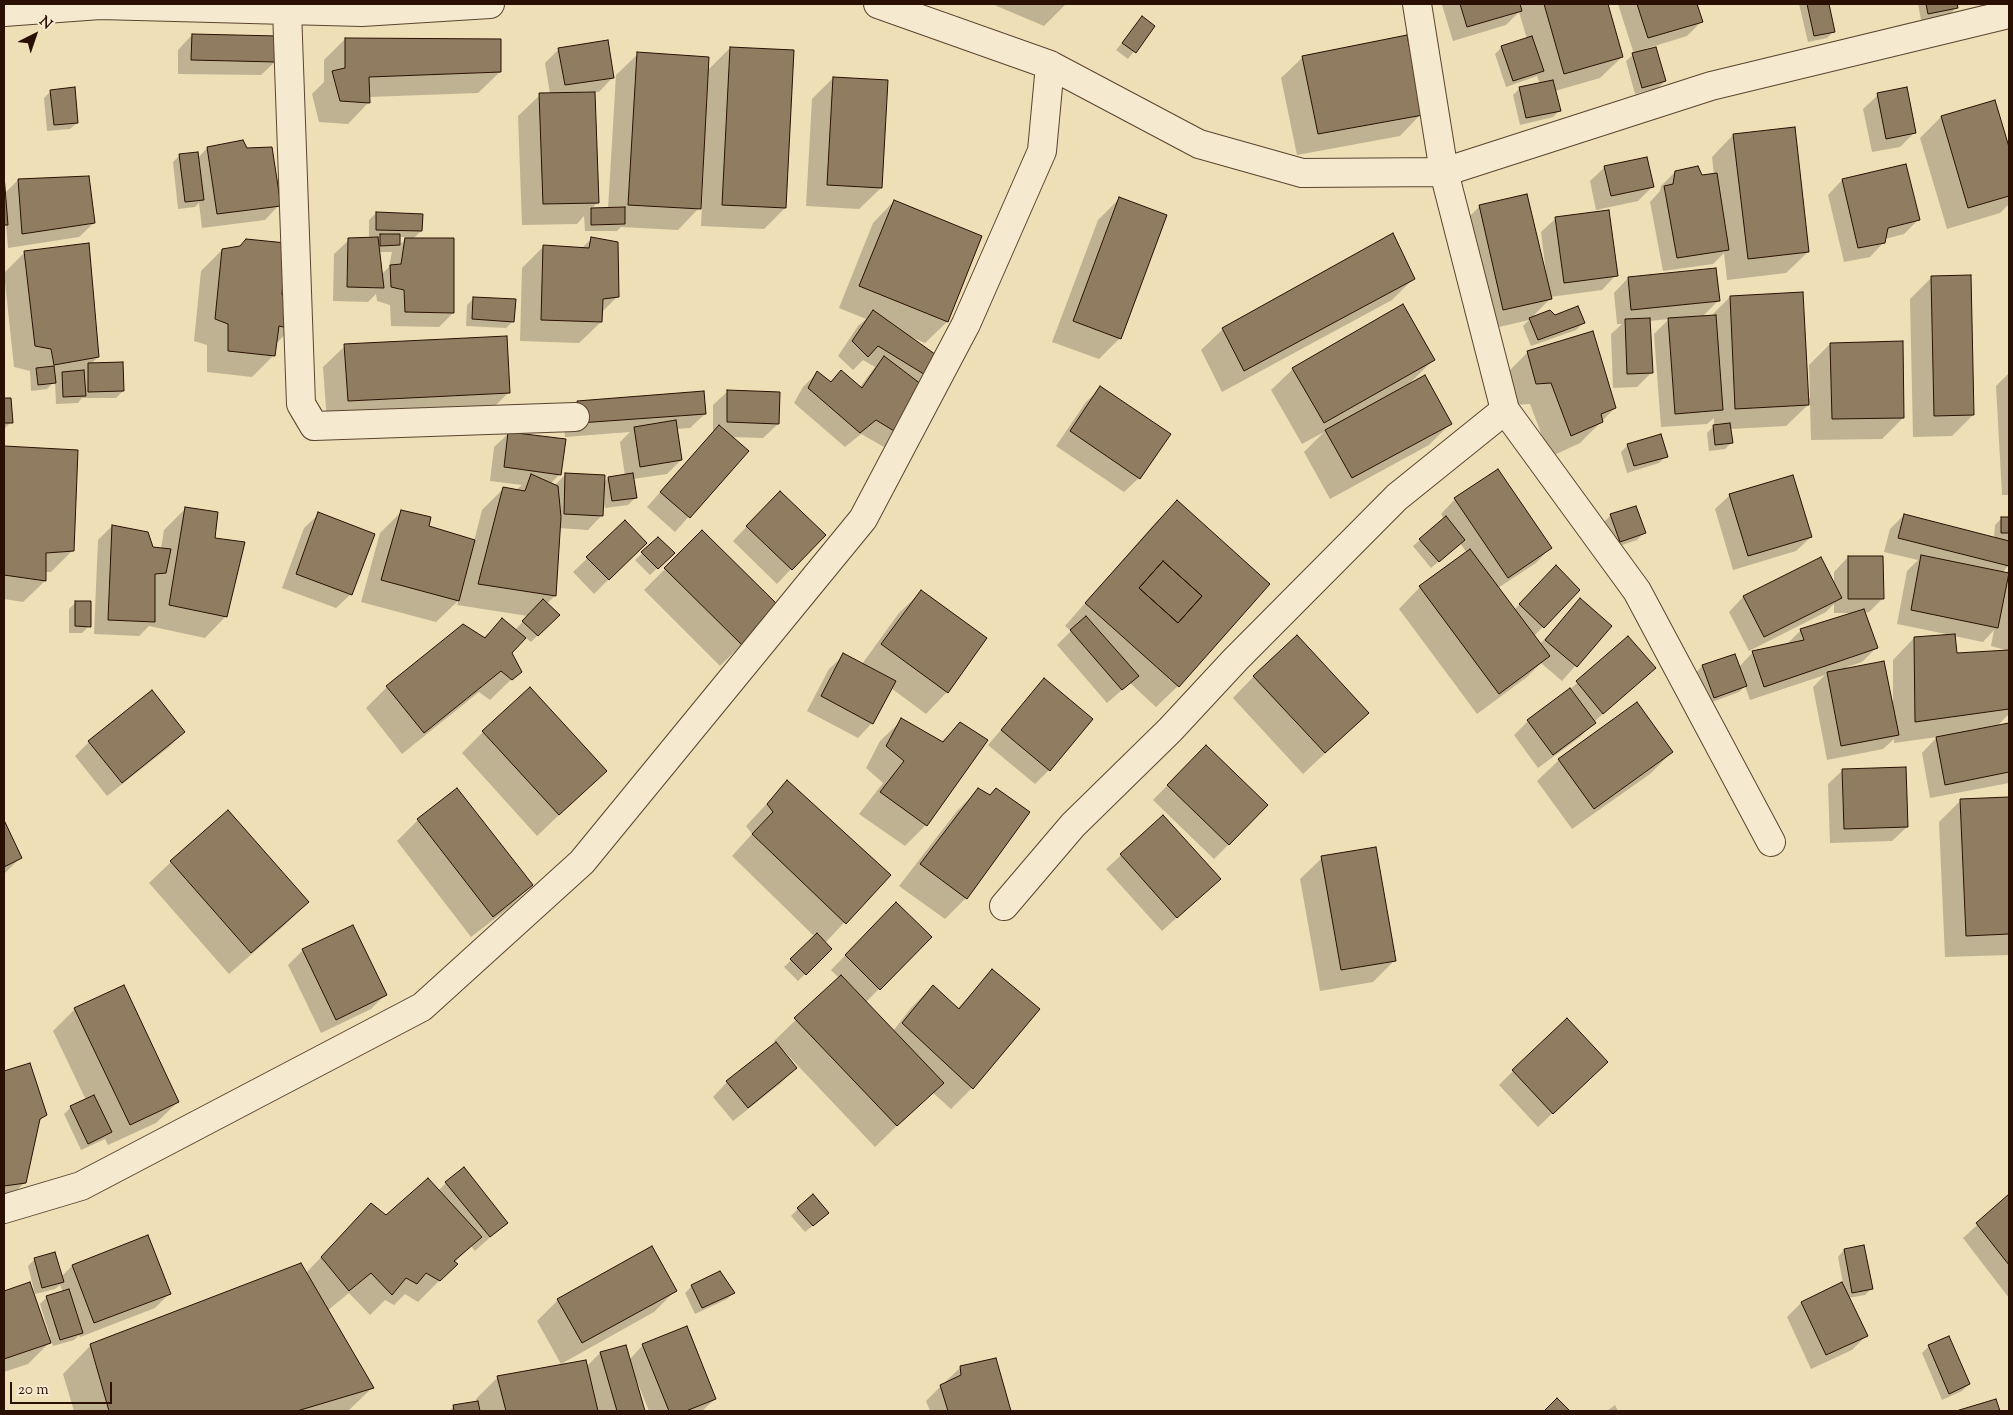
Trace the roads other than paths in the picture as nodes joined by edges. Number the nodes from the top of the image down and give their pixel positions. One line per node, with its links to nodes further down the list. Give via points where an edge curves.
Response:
1 (490, 4): 4 (street)
2 (878, 4): 8 (street)
3 (1417, 4): 9 (street)
4 (363, 8): 5 (street)
5 (287, 10): 6 (street, via 100,5); 11 (street, via 301,404 314,426)
6 (4, 12)
7 (2009, 14): 9 (street, via 1711,86)
8 (1050, 65): 9 (street, via 1198,144 1302,173); 14 (street, via 1042,151 966,324 863,519 582,862 422,1007 81,1186)
9 (1444, 172): 10 (street)
10 (1504, 410): 12 (street, via 1637,592); 13 (street, via 1397,497 1073,825)
11 (575, 417)
12 (1772, 842)
13 (1004, 906)
14 (4, 1209)

